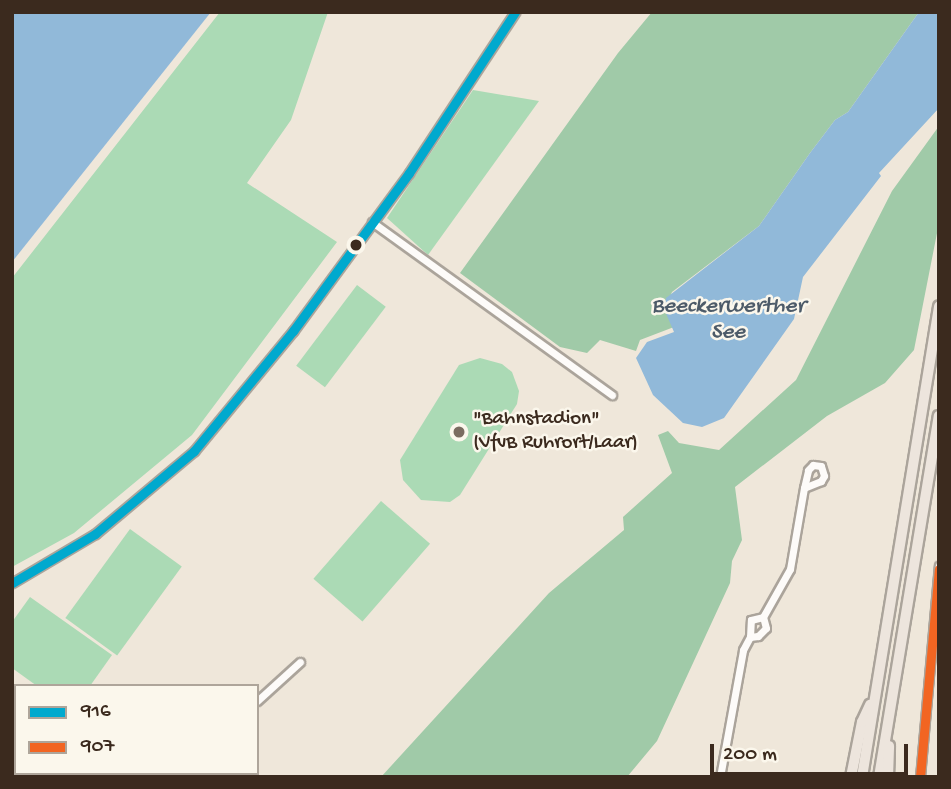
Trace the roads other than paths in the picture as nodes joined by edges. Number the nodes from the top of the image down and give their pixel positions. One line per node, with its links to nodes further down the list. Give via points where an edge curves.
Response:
1 (515, 12): 2 (street)
2 (372, 222): 4 (street); 8 (street, via 293,331 194,451 95,534)
3 (939, 306): 12 (highway)
4 (612, 395)
5 (939, 416): 14 (highway)
6 (804, 488): 9 (street, via 790,569)
7 (939, 566): 20 (street)
8 (12, 583)
9 (763, 617): 10 (street, via 763,632); 10 (street, via 751,620)
10 (750, 637): 15 (street, via 743,650)
11 (300, 662): 13 (street)
12 (875, 695): 16 (highway, via 862,722); 17 (highway)
13 (259, 699)
14 (889, 717): 18 (highway); 19 (highway)
15 (720, 777)
16 (851, 777)
17 (862, 777)
18 (879, 777)
19 (888, 777)
20 (920, 777)

